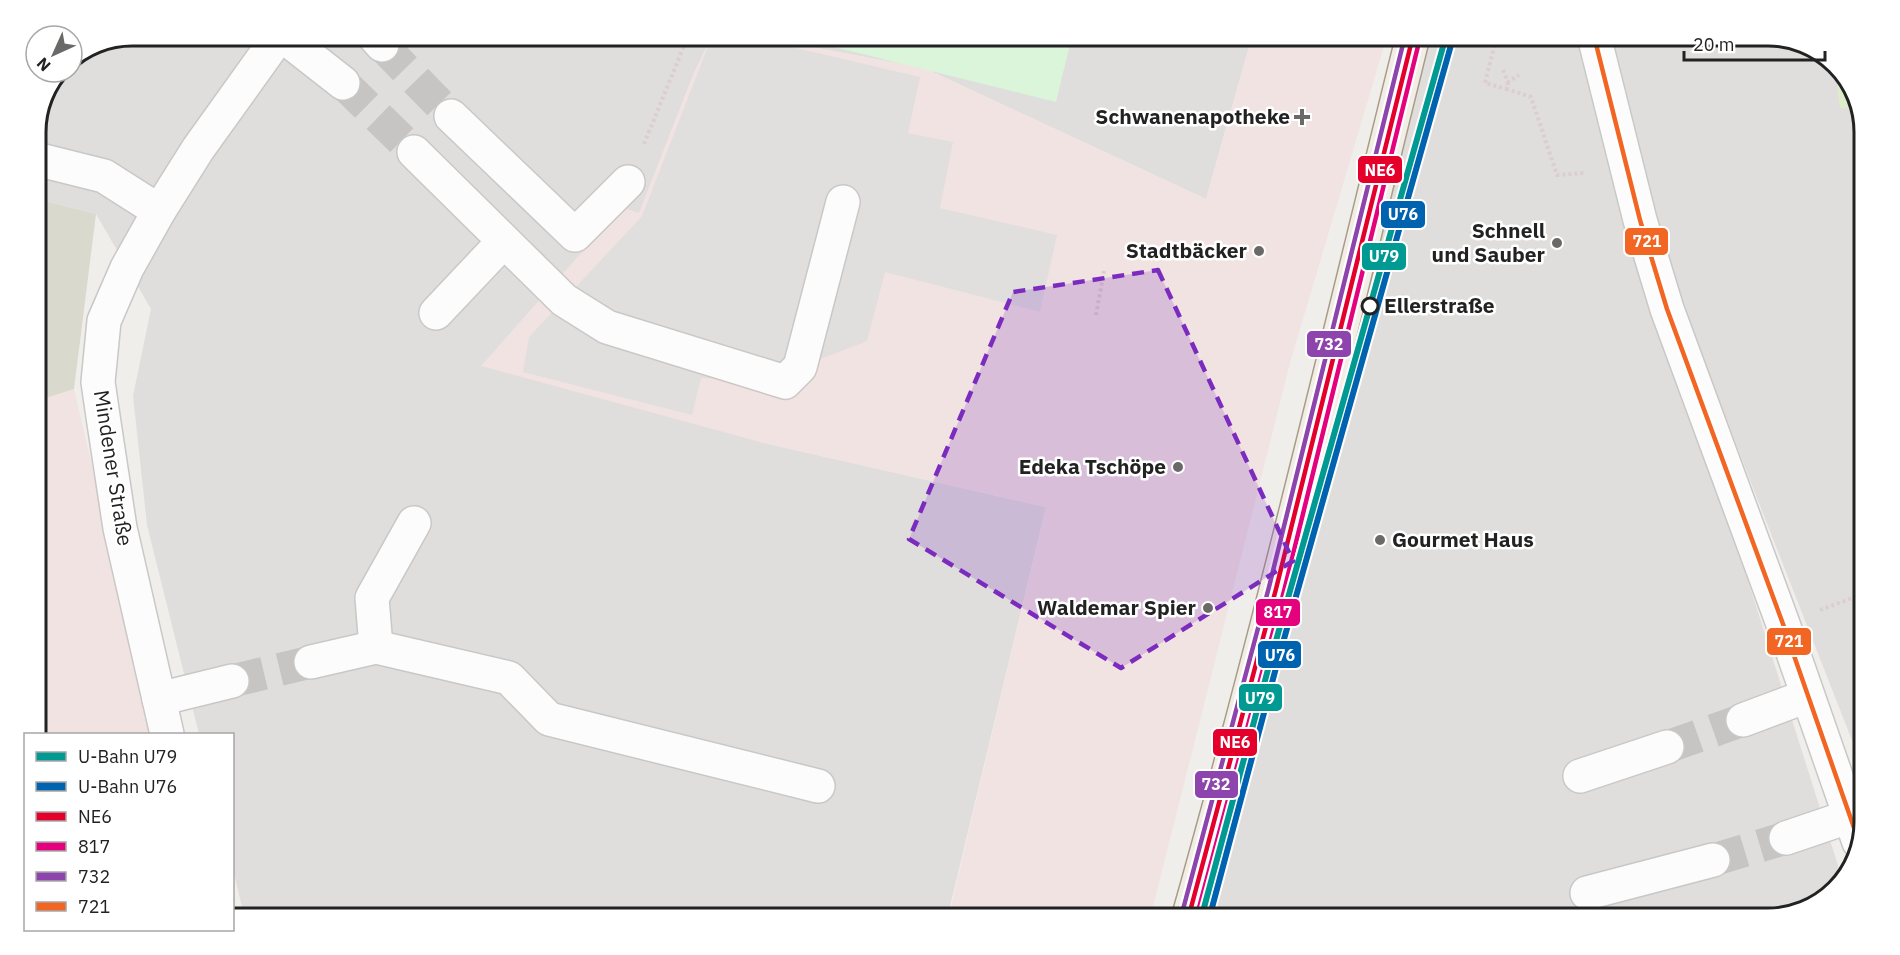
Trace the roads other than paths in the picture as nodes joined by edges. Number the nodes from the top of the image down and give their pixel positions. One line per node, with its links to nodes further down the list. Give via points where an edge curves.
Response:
1 (274, 46): 11 (street, Mindener Straße, via 198,149)
2 (294, 46): 5 (street)
3 (1411, 46): 30 (main road, via 1238,740)
4 (1596, 46): 18 (street, via 1640,220 1667,309)
5 (343, 83)
6 (451, 116): 9 (street, via 575,236)
7 (414, 152): 12 (street)
8 (47, 162): 11 (street, via 104,176)
9 (628, 182)
10 (843, 202): 12 (street, via 800,367 785,382 607,327 564,300)
11 (159, 211): 19 (street, Mindener Straße, via 127,268 104,321 98,382 120,528)
12 (504, 241): 13 (street)
13 (436, 313)
14 (414, 523): 15 (street, via 372,598)
15 (376, 647): 16 (street); 24 (street, via 509,678 549,719)
16 (311, 662)
17 (232, 681): 19 (street)
18 (1807, 696): 20 (street); 25 (street)
19 (159, 699): 21 (street, Mindener Straße)
20 (1743, 720)
21 (167, 733)
22 (1667, 747): 23 (street)
23 (1580, 776)
24 (818, 786)
25 (1854, 825)
26 (1853, 829): 27 (street)
27 (1786, 838)
28 (1713, 860): 29 (street)
29 (1587, 892)
30 (1191, 908)

